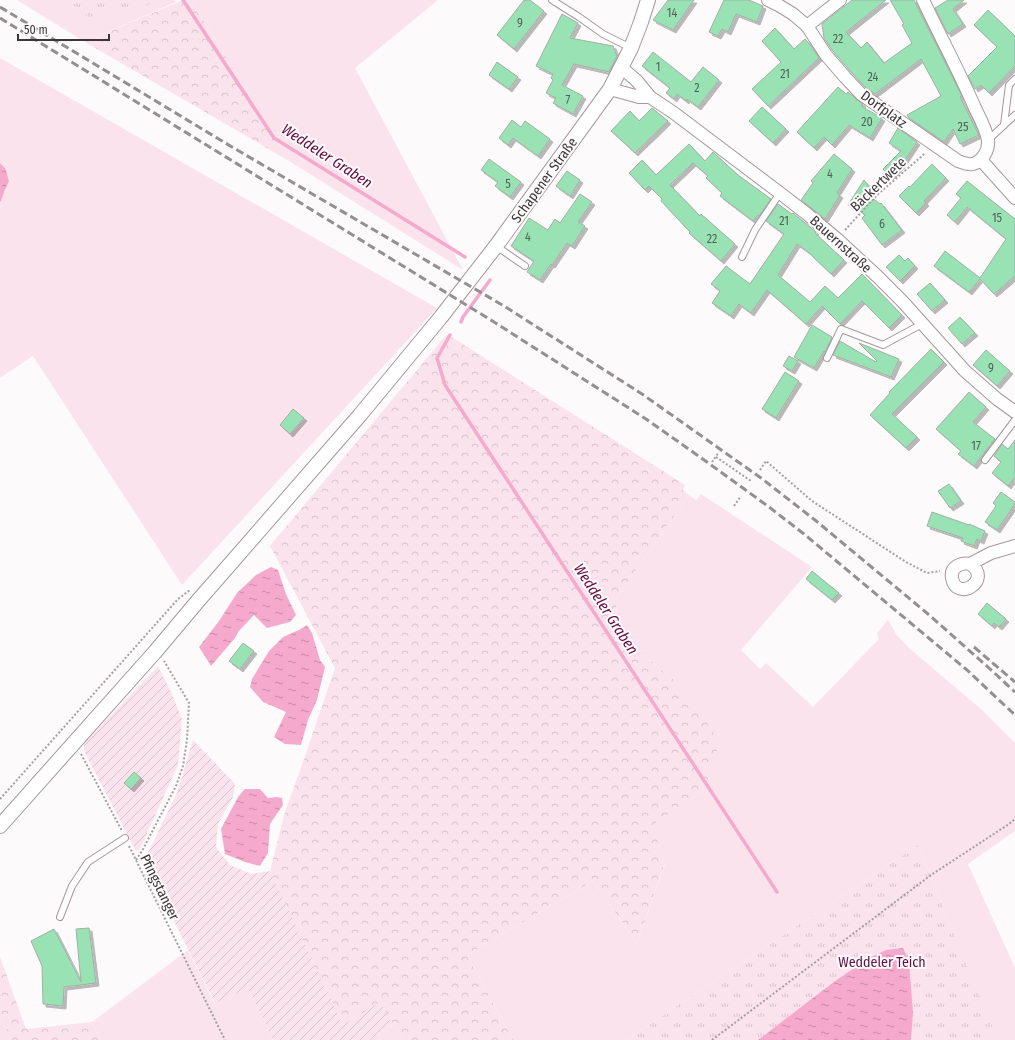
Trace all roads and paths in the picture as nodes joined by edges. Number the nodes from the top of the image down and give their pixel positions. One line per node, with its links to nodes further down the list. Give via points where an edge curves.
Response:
1 (552, 0): 7 (lane, via 603,34)
2 (648, 0): 7 (street, Schapener Straße)
3 (768, 0): 6 (street, Dorfplatz, via 793,14)
4 (840, 0): 6 (street)
5 (923, 0): 14 (street)
6 (807, 26): 15 (street, Dorfplatz, via 826,55 861,94)
7 (631, 48): 8 (street, Schapener Straße)
8 (622, 68): 10 (street, Schapener Straße); 11 (street, Bauernstraße)
9 (1015, 79): 13 (lane, via 1009,85)
10 (610, 89): 11 (street, via 639,97); 20 (street, Schapener Straße)
11 (650, 96): 17 (street, Bauernstraße)
12 (1015, 115): 13 (lane)
13 (1004, 125): 14 (lane)
14 (988, 140): 16 (street, via 986,154)
15 (932, 144): 16 (street, Dorfplatz, via 967,164); 19 (path, Bäckertwete, via 878,195)
16 (981, 160): 18 (street)
17 (780, 193): 19 (street, Bauernstraße); 21 (lane, via 754,230)
18 (1015, 198)
19 (837, 239): 23 (street, Bauernstraße, via 903,302)
20 (496, 246): 22 (lane); 38 (street, Schapener Straße, via 417,348)
21 (742, 257)
22 (525, 266)
23 (922, 324): 24 (lane, via 883,345 841,329); 25 (street, Bauernstraße, via 960,366 997,400)
24 (827, 358)
25 (1015, 412)
26 (1015, 420): 29 (lane)
27 (719, 452): 28 (path)
28 (716, 457): 30 (path); 32 (path)
29 (985, 460)
30 (712, 462)
31 (760, 470): 37 (path, via 766,461 812,501 927,574)
32 (751, 481)
33 (741, 496): 34 (path)
34 (734, 506)
35 (1015, 546): 36 (street, via 992,553)
36 (970, 564): 37 (street, via 961,563); 37 (street, via 978,574 975,584 969,588 956,586 953,583)
37 (952, 572)
38 (155, 652): 39 (street, Schapener Straße); 43 (path, via 164,660 189,703 187,740 183,766 176,786)
39 (72, 745): 41 (street, Schapener Straße); 42 (path, Pfingstanger, via 82,755)
40 (1015, 819): 46 (path, via 931,875)
41 (0, 826)
42 (125, 838): 43 (path, Pfingstanger); 44 (lane, via 88,862 72,886)
43 (136, 860): 45 (path, Pfingstanger)
44 (60, 917)
45 (225, 1040)
46 (712, 1040)

